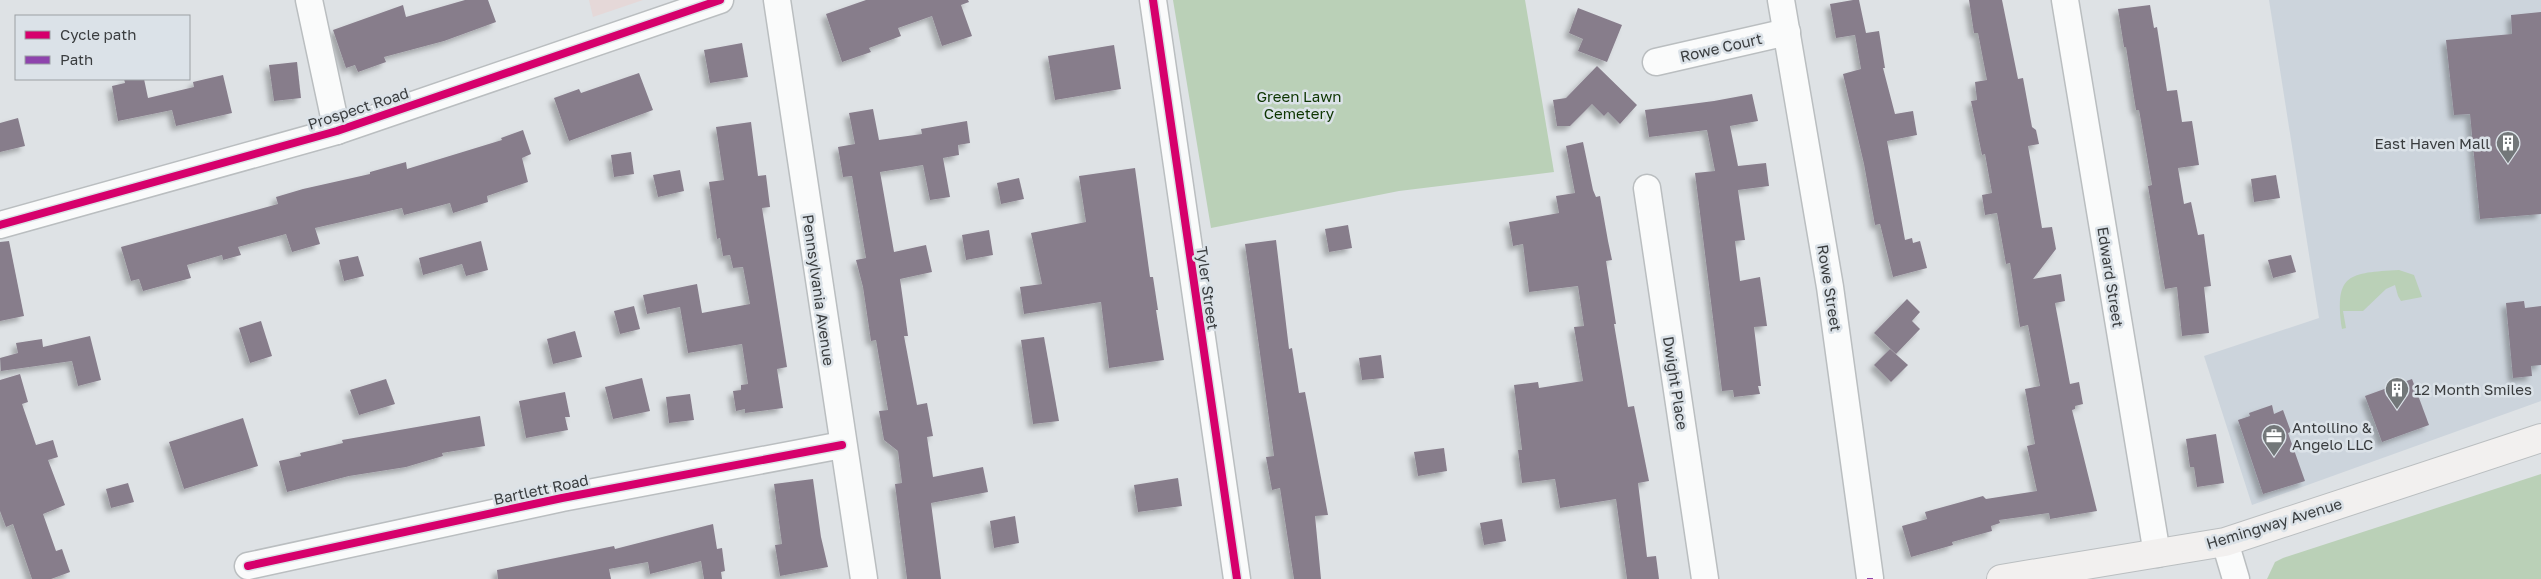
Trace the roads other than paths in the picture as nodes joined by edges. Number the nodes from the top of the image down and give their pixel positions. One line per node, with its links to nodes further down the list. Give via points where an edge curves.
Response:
1 (309, 0): 9 (street)
2 (720, 0): 9 (street, Prospect Road)
3 (777, 0): 13 (street, Pennsylvania Avenue)
4 (1153, 0): 19 (street, Tyler Street)
5 (1782, 0): 7 (street, Rowe Street)
6 (2065, 0): 15 (street, Edward Street)
7 (1787, 32): 8 (street, Rowe Court); 17 (street, Rowe Street, via 1830,288)
8 (1656, 62)
9 (337, 131): 11 (street, Prospect Road)
10 (1647, 188): 20 (street, Dwight Place)
11 (0, 225)
12 (2541, 438): 14 (main road, Hemingway Avenue)
13 (842, 445): 16 (street, Bartlett Road, via 562,498); 18 (street, Pennsylvania Avenue)
14 (2225, 542): 15 (main road, Hemingway Avenue); 22 (street)
15 (2158, 554): 21 (main road, Hemingway Avenue)
16 (248, 566)
17 (1870, 578)
18 (864, 579)
19 (1237, 579)
20 (1705, 579)
21 (2000, 579)
22 (2236, 579)

